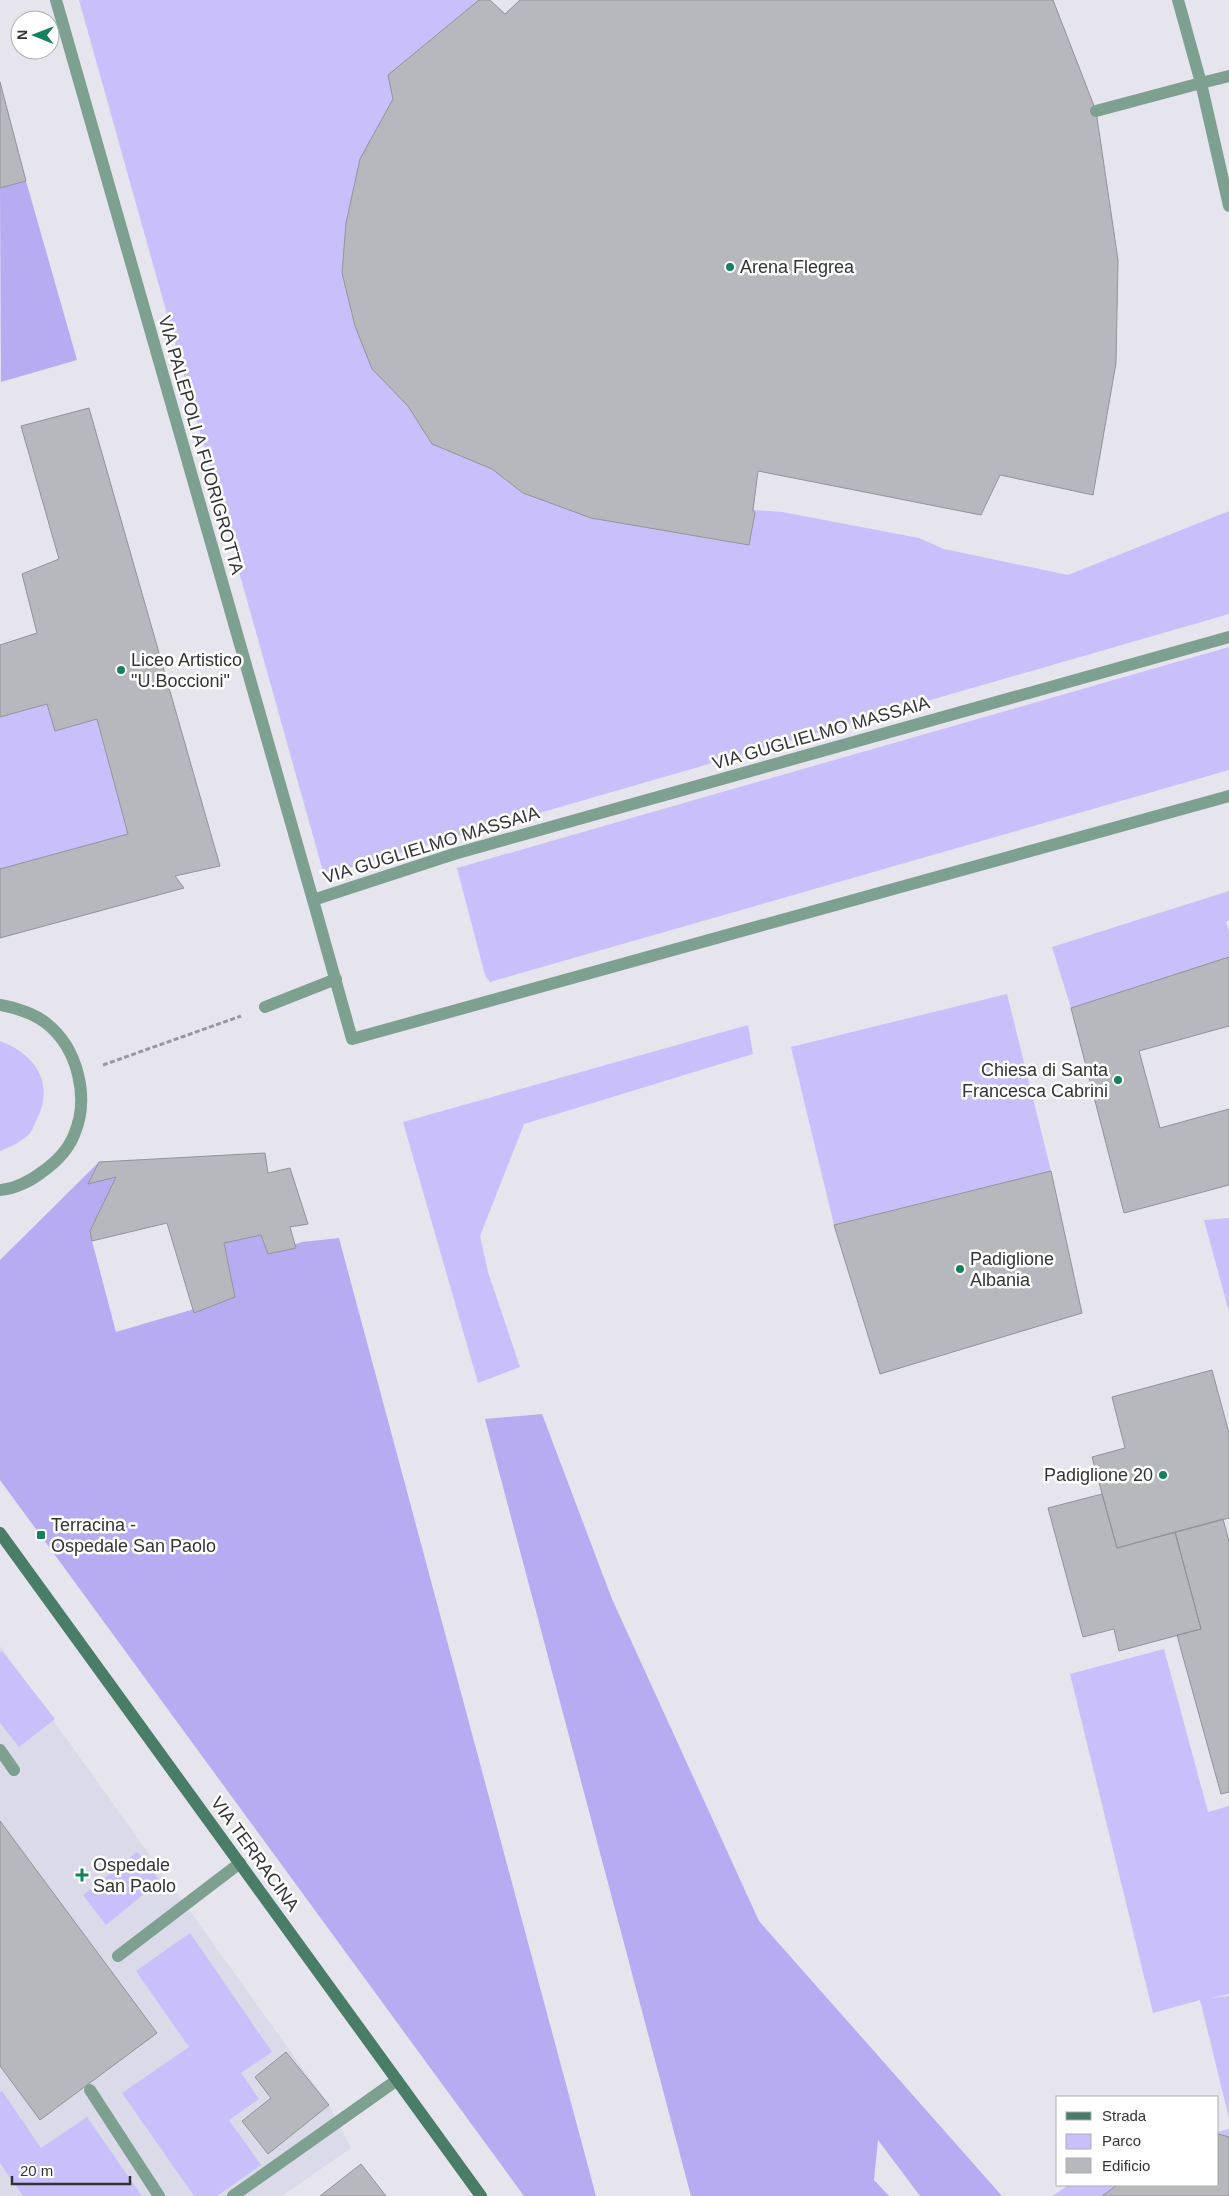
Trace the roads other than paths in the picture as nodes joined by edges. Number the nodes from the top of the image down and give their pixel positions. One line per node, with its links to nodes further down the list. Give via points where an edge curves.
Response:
1 (56, 0): 9 (street, VIA PALEPOLI A FUORIGROTTA)
2 (1178, 0): 4 (street)
3 (1229, 76): 4 (street)
4 (1201, 83): 5 (street); 6 (street)
5 (1096, 111)
6 (1229, 206)
7 (1229, 637): 9 (street, VIA GUGLIELMO MASSAIA, via 454,854)
8 (1229, 796): 10 (street, VIA GUGLIELMO MASSAIA, via 352,1039)
9 (313, 900): 10 (street, VIA GUGLIELMO MASSAIA)
10 (336, 979): 12 (street)
11 (0, 1006): 13 (street, via 19,1009 46,1023 66,1046 79,1074 82,1105 74,1135 57,1161 32,1180)
12 (265, 1007)
13 (0, 1190)
14 (0, 1533): 17 (main road, VIA TERRACINA)
15 (0, 1750): 16 (street)
16 (14, 1770)
17 (240, 1863): 18 (street); 19 (main road, VIA TERRACINA)
18 (118, 1956)
19 (397, 2080): 22 (street); 23 (main road, VIA TERRACINA)
20 (90, 2090): 21 (street)
21 (159, 2196)
22 (233, 2196)
23 (481, 2196)

